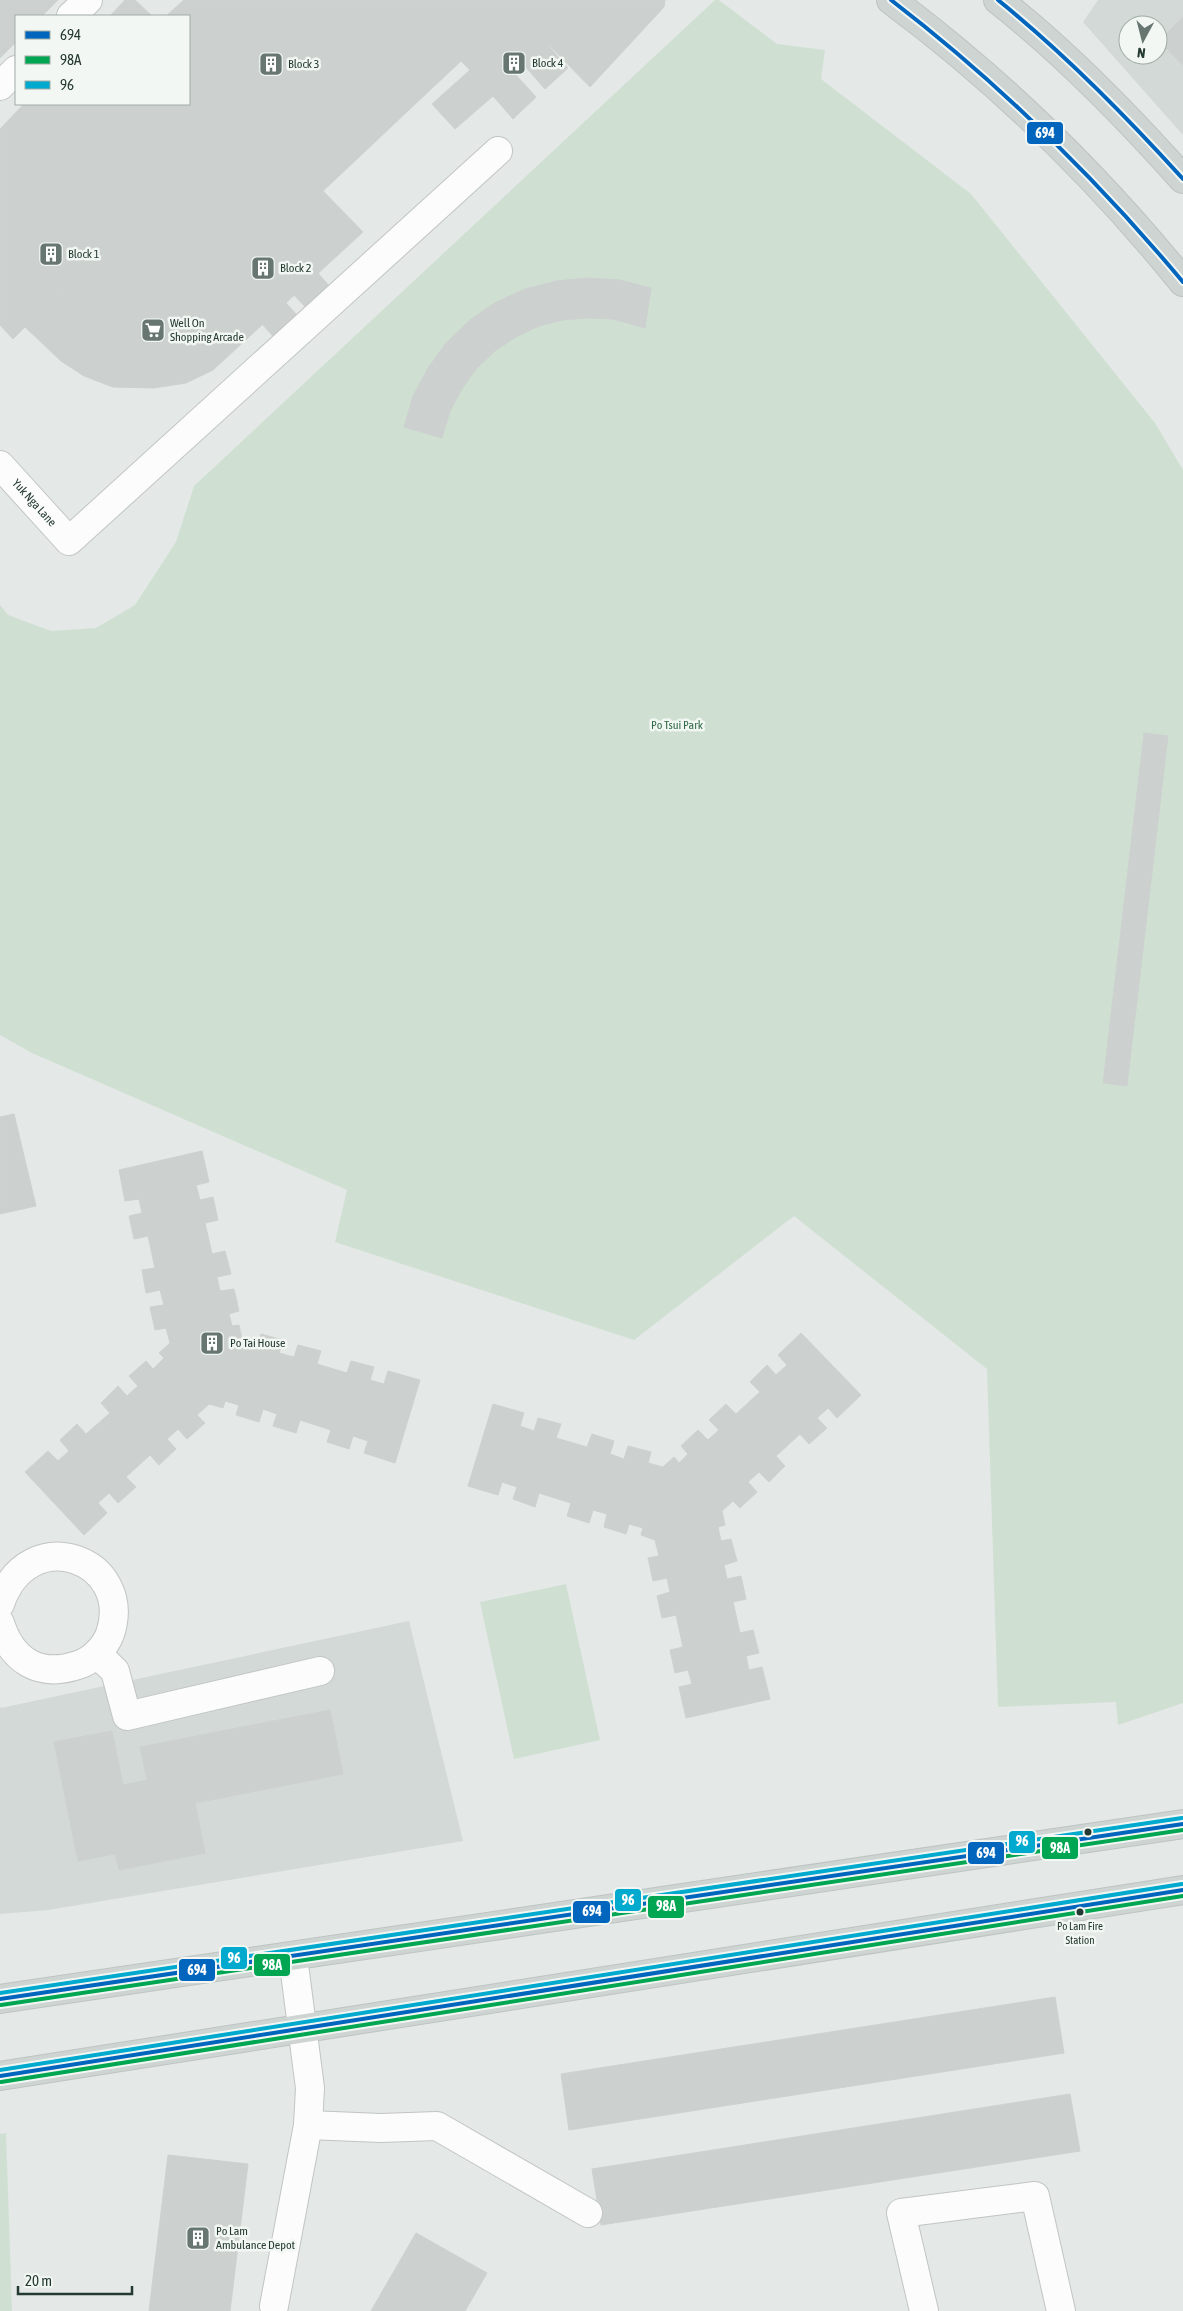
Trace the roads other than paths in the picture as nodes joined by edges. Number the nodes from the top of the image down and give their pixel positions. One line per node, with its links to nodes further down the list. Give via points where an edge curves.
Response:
1 (88, 0): 4 (street)
2 (891, 0): 9 (main road, via 993,83 1068,151)
3 (998, 0): 8 (main road, via 1082,73)
4 (72, 15)
5 (15, 71): 6 (street)
6 (0, 86)
7 (498, 151): 10 (street, Yuk Nga Lane, via 69,541)
8 (1183, 179)
9 (1183, 282)
10 (0, 465)
11 (2, 1591): 13 (street, via 17,1572 32,1561 50,1556 86,1564 100,1575 114,1606 113,1624)
12 (0, 1622): 13 (street, via 15,1654 47,1670 65,1670)
13 (97, 1654): 14 (street, via 115,1671 127,1716)
14 (320, 1671)
15 (1183, 1824): 17 (main road, via 374,1942)
16 (1183, 1890): 19 (main road)
17 (294, 1957): 18 (main road); 19 (street)
18 (0, 1999)
19 (303, 2028): 20 (main road); 21 (street, via 310,2088)
20 (0, 2076)
21 (308, 2125): 22 (street, via 437,2126); 23 (street)
22 (588, 2213)
23 (274, 2306)
24 (924, 2311): 25 (street, via 901,2213 1035,2196)
25 (1061, 2311)

